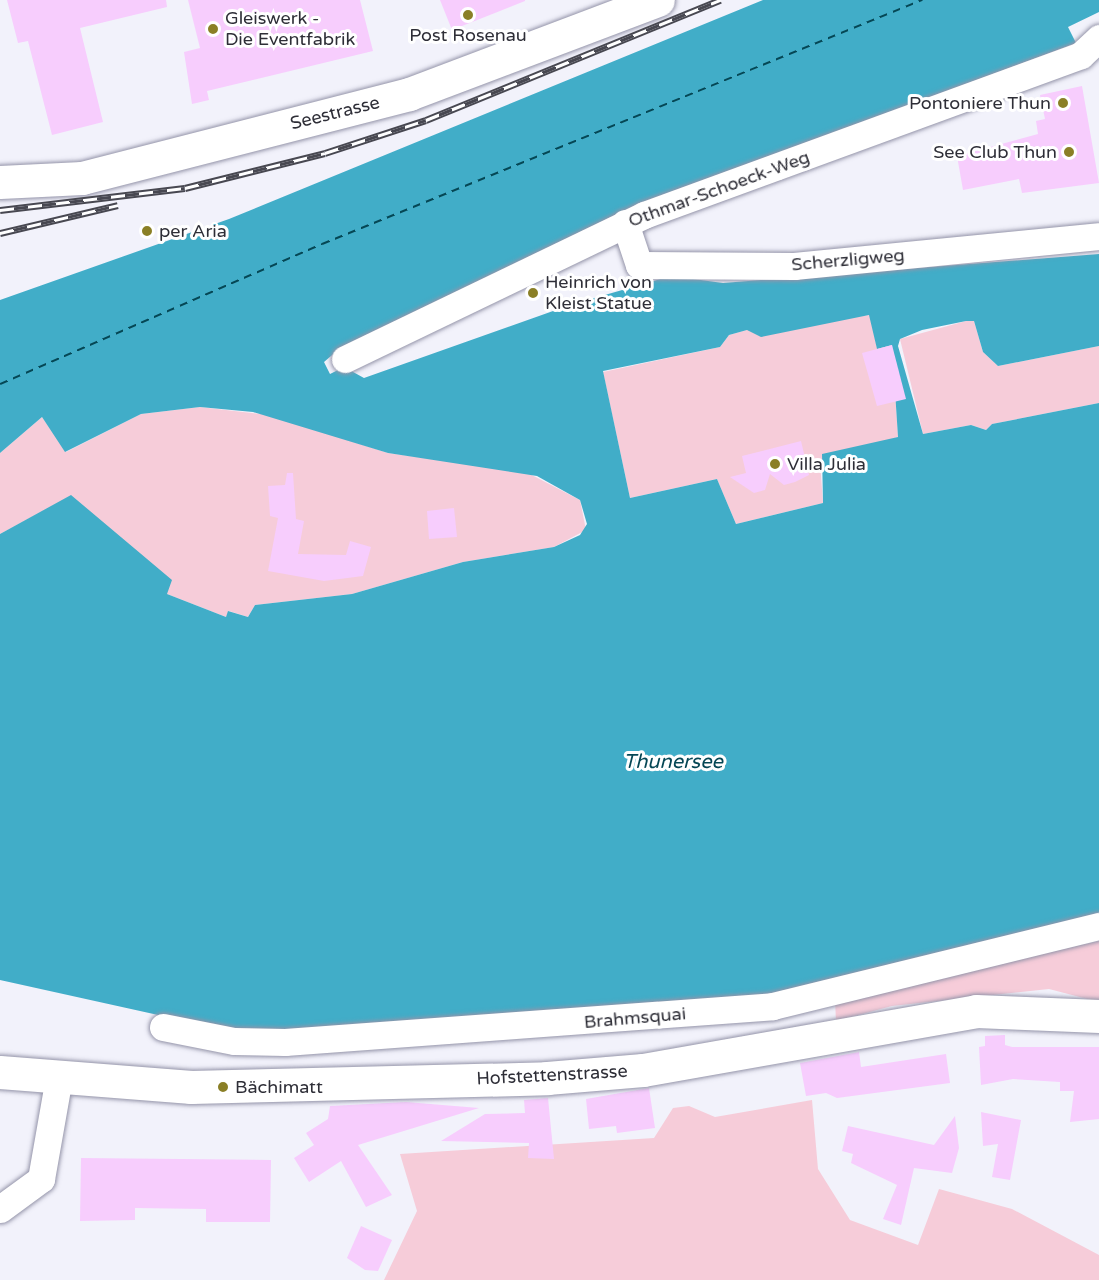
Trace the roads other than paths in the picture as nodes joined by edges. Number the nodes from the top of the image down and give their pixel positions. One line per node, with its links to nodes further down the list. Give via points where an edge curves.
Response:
1 (658, 0): 3 (main road, Seestrasse, via 409,94 82,178)
2 (1099, 38): 4 (street, Othmar-Schoeck-Weg, via 1081,55)
3 (0, 182)
4 (625, 223): 5 (street, Scherzligweg, via 639,265 794,266); 6 (street, Othmar-Schoeck-Weg)
5 (1099, 236)
6 (345, 359)
7 (1099, 926): 9 (street, Brahmsquai, via 773,1006 285,1042 234,1041)
8 (1099, 1016): 11 (main road, Hofstettenstrasse, via 976,1011 643,1070 547,1078 191,1087)
9 (163, 1027)
10 (0, 1072): 11 (main road, Hofstettenstrasse)
11 (59, 1077): 12 (street, via 40,1179)
12 (0, 1209)

